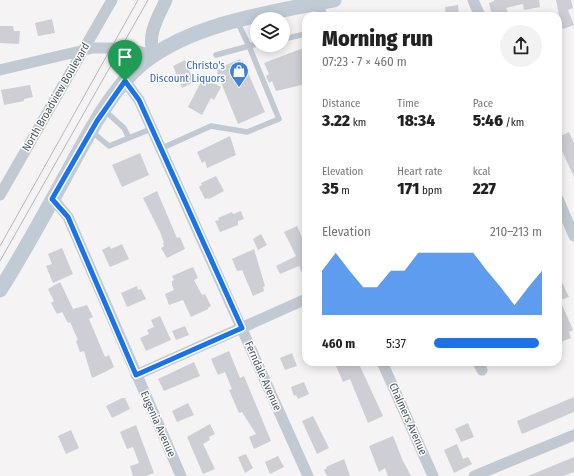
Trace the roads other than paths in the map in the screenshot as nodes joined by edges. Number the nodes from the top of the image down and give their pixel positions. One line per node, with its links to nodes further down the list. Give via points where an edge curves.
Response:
1 (112, 0): 13 (street, North Broadview Boulevard)
2 (166, 0): 14 (street, via 151,35)
3 (334, 0): 5 (main road)
4 (473, 0): 8 (street)
5 (319, 10): 7 (main road)
6 (302, 12): 9 (main road)
7 (304, 12)
8 (478, 12)
9 (237, 21): 12 (lane); 14 (main road, via 192,36)
10 (302, 35): 11 (lane)
11 (290, 37)
12 (249, 46): 15 (lane); 22 (lane, via 279,119 247,132 211,126)
13 (83, 51): 14 (street, via 118,47); 16 (street); 23 (street, North Broadview Boulevard)
14 (154, 55): 17 (main road)
15 (216, 55)
16 (0, 70)
17 (125, 81): 18 (main road); 19 (street, Ferndale Avenue, via 136,95)
18 (104, 110): 20 (main road); 21 (lane, via 124,128)
19 (151, 129): 21 (lane); 22 (street, Ferndale Avenue)
20 (91, 131): 21 (lane, via 109,146); 24 (main road)
21 (129, 138)
22 (160, 149): 29 (street, Ferndale Avenue)
23 (0, 195)
24 (52, 199): 27 (main road); 31 (street, Eugenia Avenue, via 68,217)
25 (562, 208): 26 (street)
26 (574, 236)
27 (0, 290)
28 (302, 301): 29 (street)
29 (242, 328): 31 (street); 34 (street, Ferndale Avenue)
30 (384, 366): 35 (street, Chalmers Avenue)
31 (136, 375): 33 (street, Eugenia Avenue)
32 (574, 435): 36 (street)
33 (181, 476)
34 (308, 476)
35 (433, 476)
36 (474, 476)

